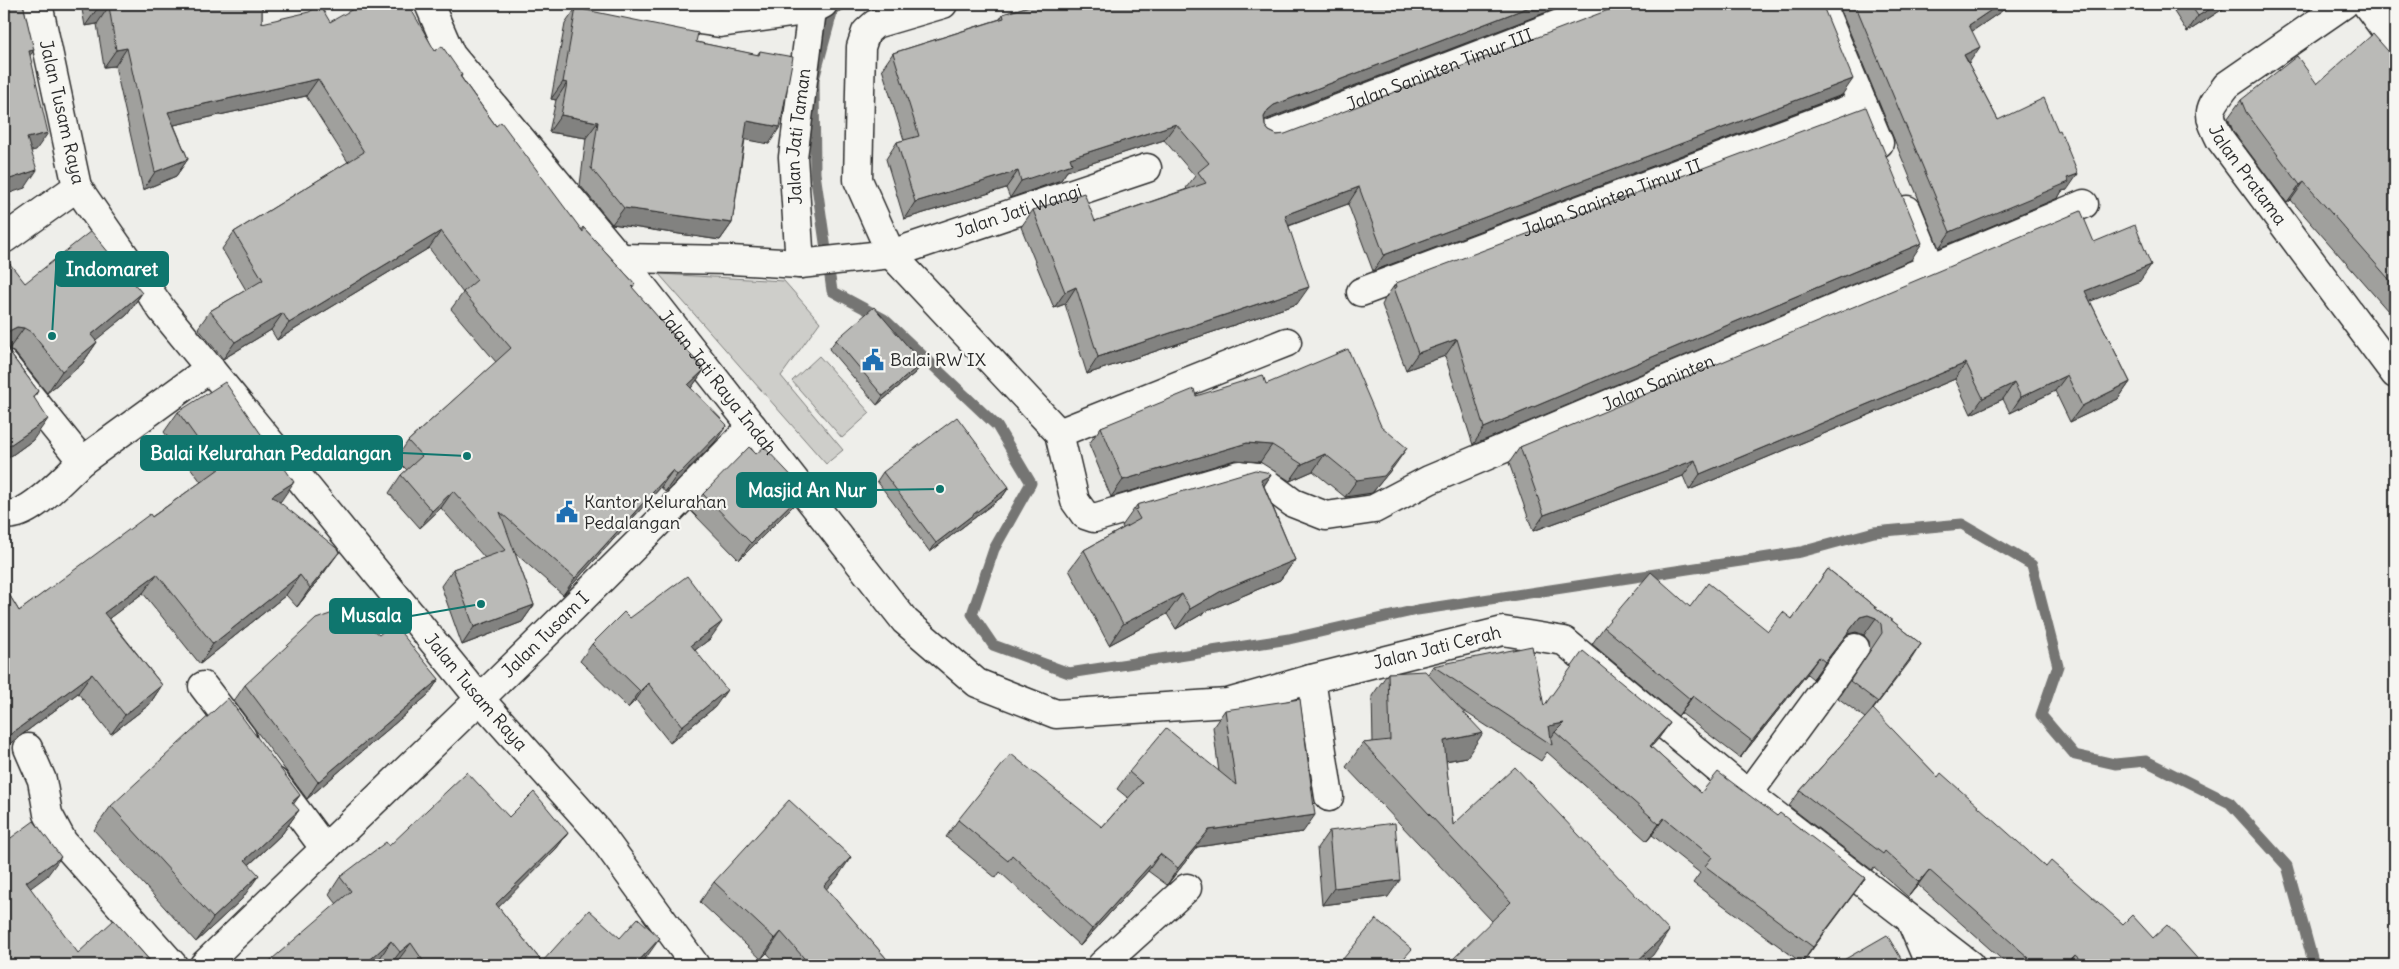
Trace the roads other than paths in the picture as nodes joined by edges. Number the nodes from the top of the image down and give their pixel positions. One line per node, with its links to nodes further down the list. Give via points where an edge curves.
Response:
1 (38, 4): 14 (street, Jalan Tusam Raya)
2 (429, 4): 18 (street, Jalan Jati Raya Indah, via 451,56)
3 (588, 4): 9 (street, Jalan Jati Taman, via 720,23)
4 (943, 4): 17 (street, via 875,24 866,32 861,47 858,180)
5 (1611, 4): 12 (street, Jalan Saninten Timur III)
6 (1821, 4): 11 (street)
7 (2344, 4): 25 (street, Jalan Pratama, via 2227,85 2212,104 2209,118 2220,139)
8 (2366, 4): 10 (street)
9 (818, 7): 19 (street, Jalan Jati Taman, via 793,157)
10 (2395, 43)
11 (1863, 104): 20 (street); 21 (street, Jalan Saninten Timur II)
12 (1268, 136)
13 (1146, 168): 17 (street, Jalan Jati Wangi)
14 (77, 187): 16 (street); 24 (street, Jalan Tusam Raya, via 162,310)
15 (2084, 204): 20 (street, Jalan Saninten)
16 (4, 239)
17 (883, 255): 19 (street, Jalan Jati Wangi); 27 (street)
18 (620, 258): 19 (street); 26 (street, Jalan Jati Raya Indah)
19 (804, 264)
20 (1931, 268): 27 (street, Jalan Saninten, via 1429,480 1374,509 1326,516 1293,503 1258,477 1239,475 1094,518 1085,515 1075,501)
21 (1361, 292)
22 (1288, 342): 27 (street)
23 (4, 364): 28 (street)
24 (210, 368): 28 (street); 34 (street, Jalan Tusam Raya)
25 (2395, 374)
26 (752, 426): 32 (street, Jalan Jati Raya Indah, via 905,621); 34 (street, Jalan Tusam I)
27 (1059, 433)
28 (82, 461): 29 (street, via 29,509 12,516)
29 (4, 514)
30 (1855, 648): 36 (street)
31 (1311, 679): 32 (street, Jalan Jati Cerah, via 1228,703 1056,714); 36 (street, Jalan Jati Cerah, via 1503,632 1564,640); 37 (street)
32 (977, 683)
33 (203, 686): 38 (street)
34 (480, 698): 38 (street, Jalan Tusam I); 43 (street, Jalan Tusam Raya, via 597,830)
35 (28, 748): 41 (street, via 42,780 44,804 54,829)
36 (1748, 794): 40 (street, Jalan Jati Cerah)
37 (1329, 797)
38 (324, 849): 42 (street, Jalan Tusam I)
39 (1187, 888): 44 (street)
40 (1910, 919): 45 (street); 46 (street, Jalan Jati Cerah)
41 (173, 965)
42 (204, 965)
43 (695, 965)
44 (1102, 965)
45 (1930, 965)
46 (1970, 965)

